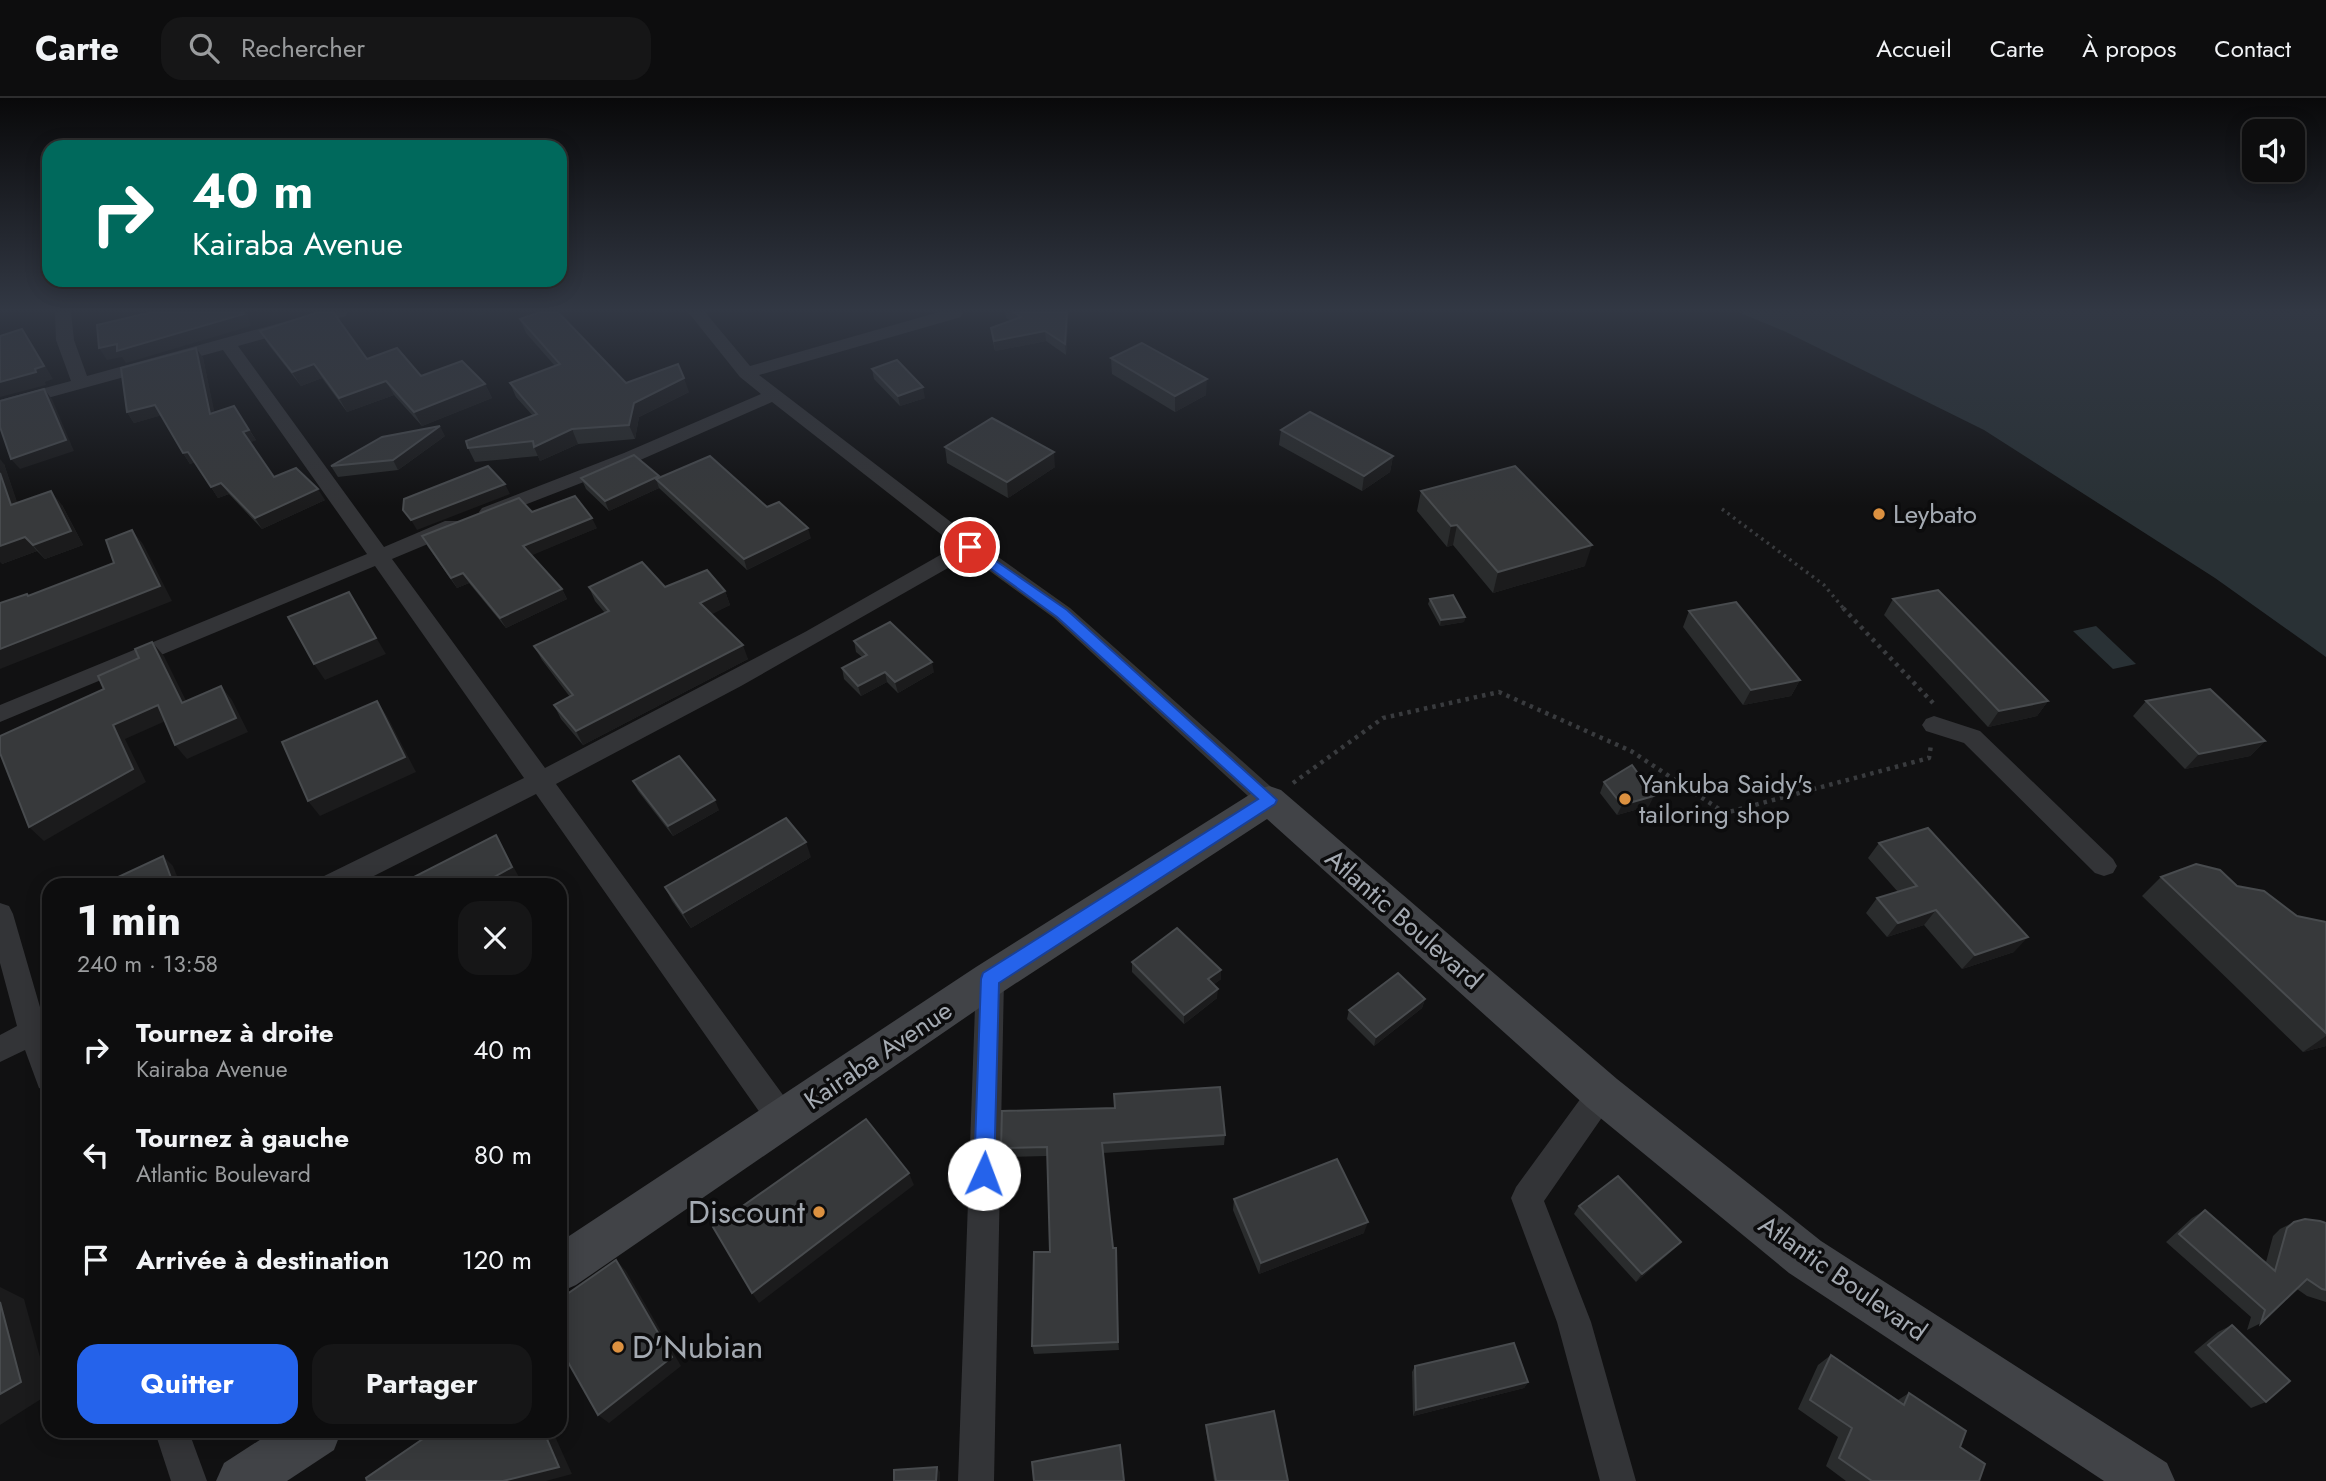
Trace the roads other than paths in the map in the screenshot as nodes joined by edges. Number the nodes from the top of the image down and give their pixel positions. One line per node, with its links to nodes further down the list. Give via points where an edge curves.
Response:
1 (79, 377): 5 (street)
2 (105, 377): 5 (street)
3 (252, 377): 9 (street)
4 (751, 377): 6 (street, Atlantic Boulevard)
5 (81, 383): 7 (street)
6 (774, 395): 8 (street, Atlantic Boulevard); 9 (street, via 631,457)
7 (0, 405)
8 (970, 547): 12 (street); 13 (street, Atlantic Boulevard, via 1062,613)
9 (379, 555): 10 (street); 12 (street)
10 (0, 714)
11 (1934, 725): 14 (street, via 1972,737)
12 (541, 781): 15 (street); 21 (street)
13 (1269, 800): 17 (street, Kairaba Avenue); 20 (street, Atlantic Boulevard)
14 (2104, 866)
15 (346, 878)
16 (0, 914): 18 (street)
17 (990, 979): 21 (street, Kairaba Avenue); 27 (street)
18 (41, 1028): 19 (street)
19 (0, 1049)
20 (1602, 1093): 28 (street, via 1527,1198 1574,1322); 29 (street, Atlantic Boulevard, via 1805,1257)
21 (783, 1120): 22 (street, Kairaba Avenue)
22 (567, 1264)
23 (174, 1438): 25 (street)
24 (307, 1438): 26 (street)
25 (189, 1481)
26 (242, 1481)
27 (976, 1481)
28 (1618, 1481)
29 (2149, 1481)

